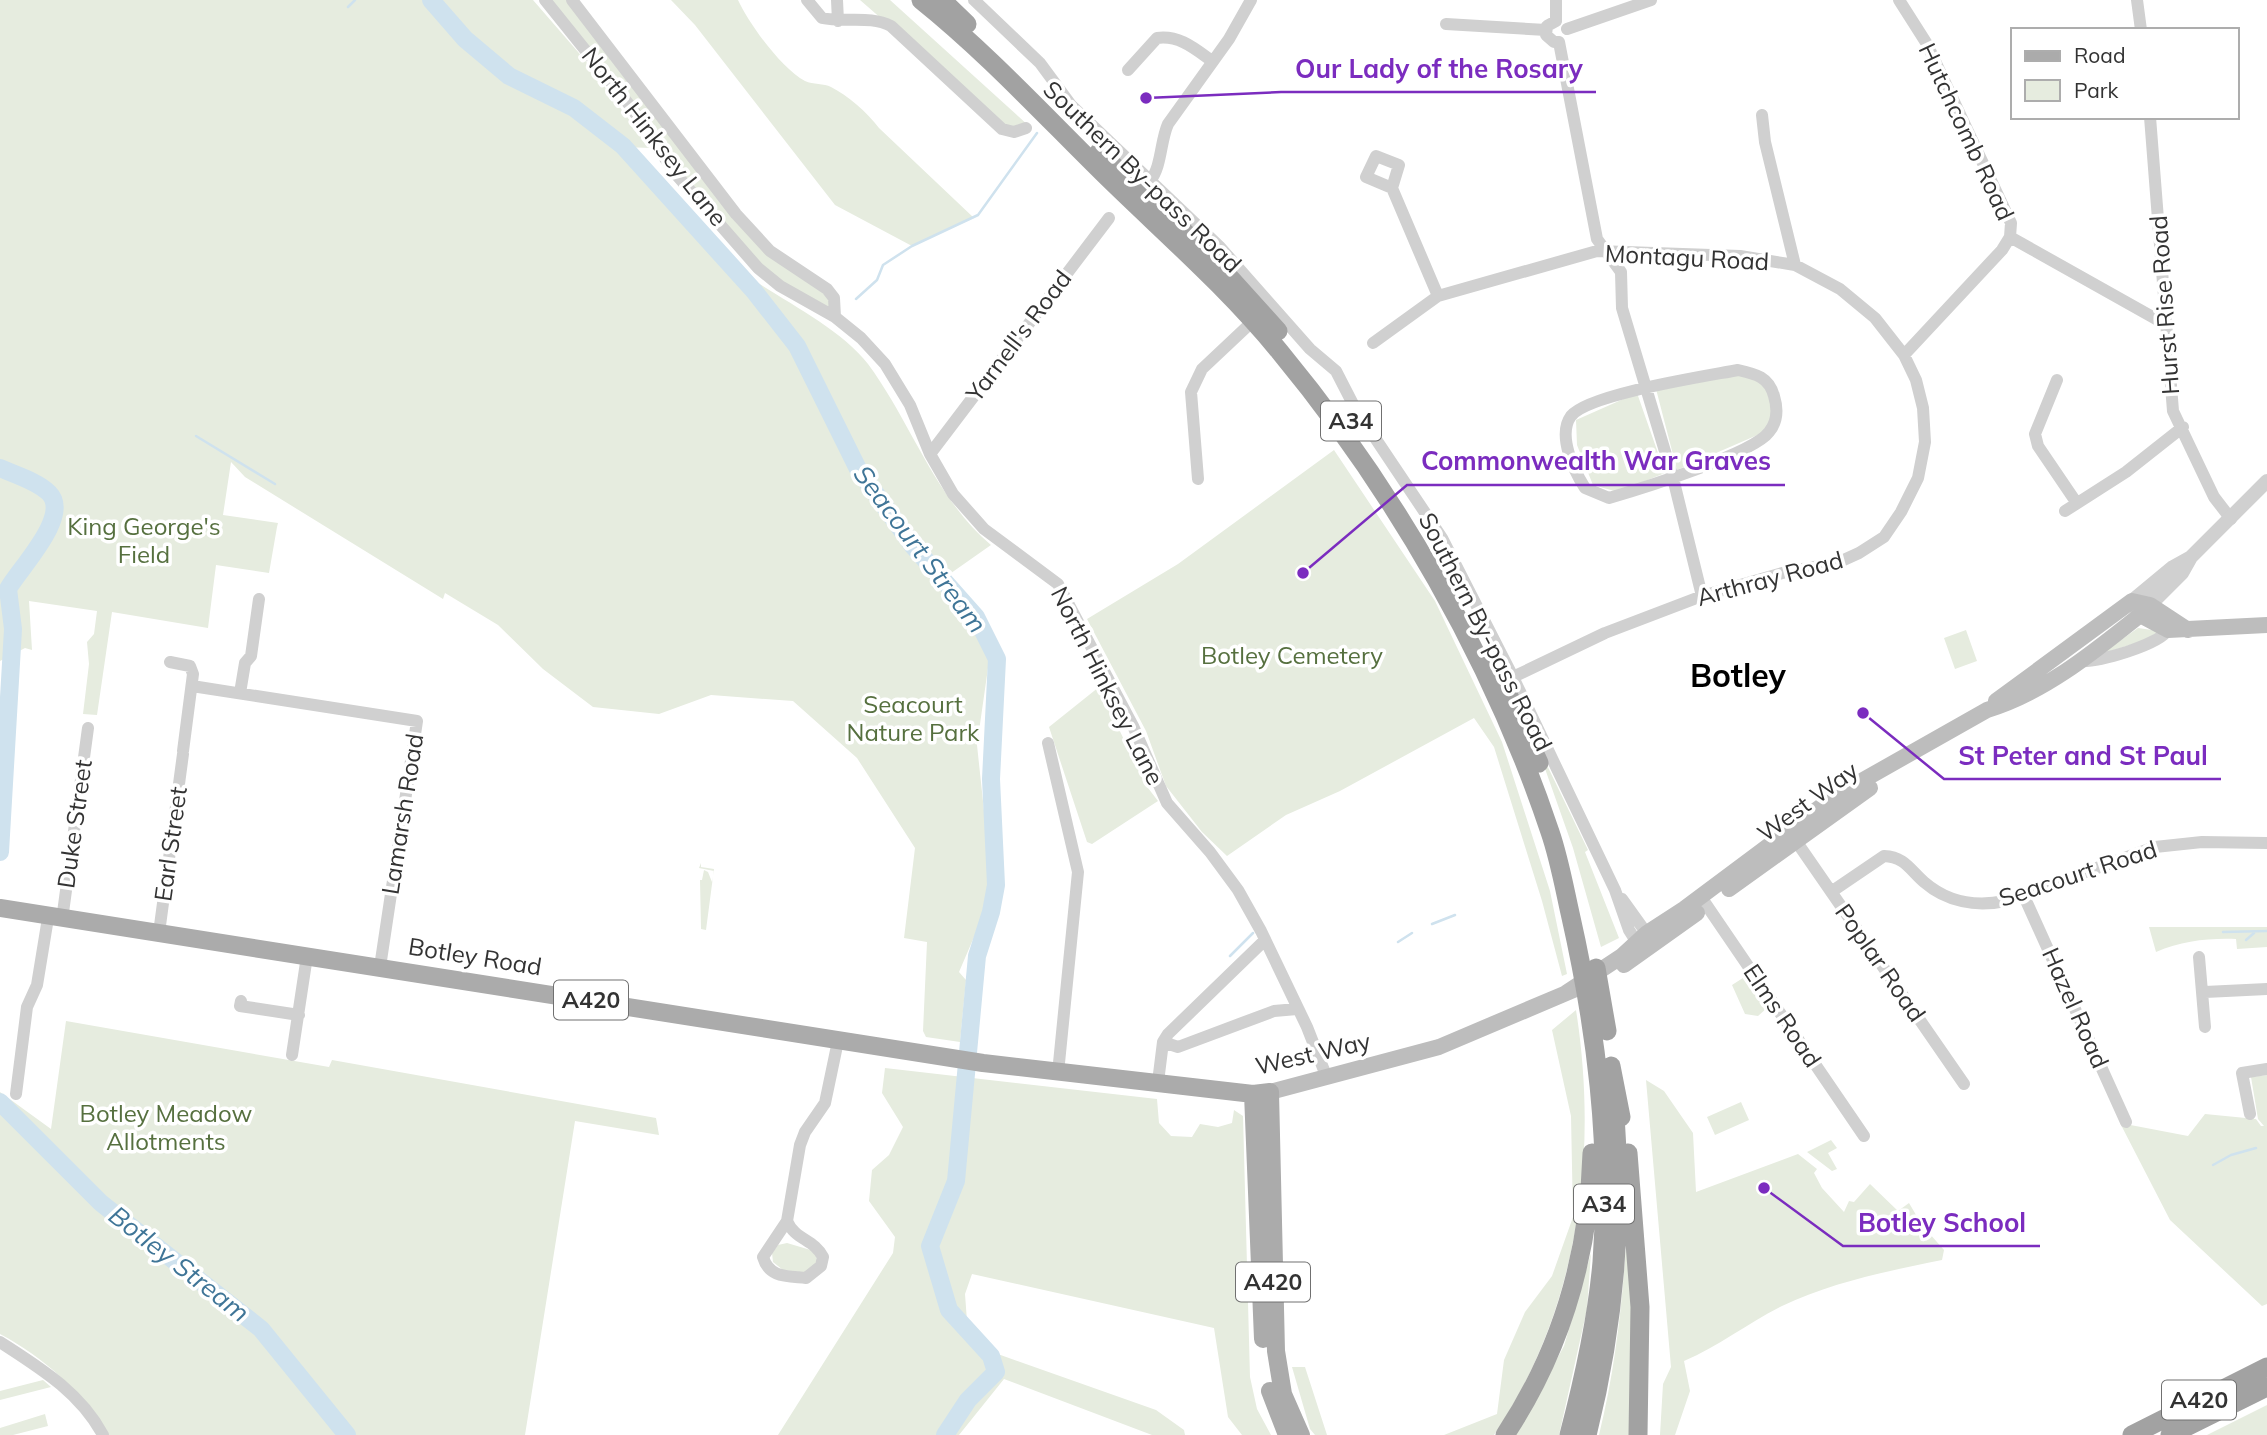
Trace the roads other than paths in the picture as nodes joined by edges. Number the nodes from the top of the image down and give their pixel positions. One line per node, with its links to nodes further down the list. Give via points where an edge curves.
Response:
1 (545, 0): 31 (street, North Hinksey Lane, via 631,107 674,172 758,268)
2 (572, 0): 31 (street, North Hinksey Lane, via 736,214 770,251 827,289 834,298)
3 (807, 0): 13 (street, via 822,18)
4 (837, 0): 13 (street)
5 (921, 0): 32 (highway, Southern By-pass Road / A34)
6 (942, 0): 73 (highway, Southern By-pass Road / A34, via 1253,301 1396,485 1436,552 1536,753 1564,831)
7 (974, 0): 24 (street)
8 (1251, 0): 19 (street)
9 (1556, 0): 15 (street)
10 (1651, 0): 15 (street)
11 (1899, 0): 27 (street, Hutchcomb Road, via 1927,44 2011,223)
12 (2137, 0): 16 (street)
13 (838, 22): 23 (street, Southern By-pass Road, via 878,19 891,26 1002,129)
14 (1446, 24): 17 (street)
15 (1562, 25): 17 (street, via 1549,23); 18 (street, via 1566,37)
16 (2141, 28)
17 (1546, 30): 18 (street, via 1549,40)
18 (1559, 42): 28 (street, via 1595,230)
19 (1212, 61): 20 (street, via 1185,42 1157,38); 24 (street, via 1168,124)
20 (1128, 70)
21 (1762, 115): 29 (street)
22 (2150, 119): 33 (street, Hurst Rise Road)
23 (1026, 128)
24 (1150, 181): 56 (street, via 1219,246 1310,349 1336,370 1355,408 1442,538)
25 (1392, 188): 30 (street)
26 (1109, 218): 39 (street, Yarnell's Road)
27 (2010, 237): 33 (street); 35 (street, Hutchcomb Road)
28 (1606, 251): 29 (street, Montagu Road, via 1740,256); 30 (street, Montagu Road); 37 (street, via 1621,272 1622,308)
29 (1795, 265): 35 (street, Montagu Road, via 1849,296 1875,318)
30 (1438, 296): 34 (street, Montagu Road)
31 (835, 317): 39 (street, North Hinksey Lane, via 885,364 910,405)
32 (1253, 321): 41 (street, via 1202,369 1191,392); 73 (highway, Southern By-pass Road / A34, via 1385,491 1424,558 1524,760)
33 (2165, 324): 38 (street, Hurst Rise Road, via 2173,411)
34 (1373, 343)
35 (1904, 355): 46 (street, Arthray Road, via 1923,408 1924,442 1918,478 1884,537 1837,563)
36 (2057, 380): 43 (street, via 2035,434 2038,446)
37 (1645, 387): 40 (street); 40 (street, via 1585,407 1572,416 1567,444 1578,478 1594,494 1609,498); 40 (street, via 1738,370 1759,374 1772,388 1776,420 1768,434)
38 (2183, 427): 43 (street, via 2126,472); 45 (street, Hurst Rise Road, via 2214,497)
39 (930, 454): 71 (street, North Hinksey Lane, via 953,494 984,530 1059,584 1133,726 1167,803 1238,890)
40 (1672, 478): 46 (street)
41 (1198, 479)
42 (2267, 481): 45 (street)
43 (2076, 502): 44 (street)
44 (2065, 511)
45 (2231, 519): 48 (street, via 2192,557 2173,567)
46 (1702, 596): 56 (street, Arthray Road, via 1605,633)
47 (259, 599): 50 (street)
48 (2141, 607): 52 (main road); 53 (main road); 55 (main road, West Way); 59 (main road, West Way)
49 (242, 612): 50 (street)
50 (257, 614): 58 (street)
51 (2267, 625): 53 (main road)
52 (2168, 630): 53 (main road); 55 (street, West Way, via 2154,642)
53 (2190, 631)
54 (170, 662): 57 (street, via 190,666)
55 (2079, 662): 59 (main road, West Way)
56 (1513, 677): 72 (street)
57 (192, 685): 58 (street, Lamarsh Road); 70 (street, Earl Street)
58 (240, 693): 76 (street, Lamarsh Road, via 418,721)
59 (1987, 710): 62 (main road, West Way)
60 (88, 728): 69 (street, Duke Street)
61 (1048, 743): 90 (street, via 1078,872)
62 (1901, 761): 63 (main road, West Way); 67 (main road, West Way, via 1835,796)
63 (1796, 841): 65 (street, Poplar Road); 67 (main road, West Way)
64 (2267, 843): 66 (street, Seacourt Road, via 2155,847)
65 (1831, 892): 66 (street, Seacourt Road, via 1889,856 1905,861 1942,894 1965,902 1995,903); 93 (street, Poplar Road)
66 (2023, 894): 97 (street, Hazel Road)
67 (1704, 901): 72 (main road, West Way); 98 (street, Elms Road)
68 (6, 909): 69 (main road, Botley Road / A420)
69 (55, 919): 70 (main road, Botley Road / A420); 95 (street, Duke Street, via 27,1007)
70 (159, 933): 74 (main road, Botley Road / A420)
71 (1265, 940): 80 (street, North Hinksey Lane); 85 (street)
72 (1645, 943): 91 (main road, West Way, via 1566,993 1439,1046)
73 (1586, 955): 82 (highway, Southern By-pass Road / A34)
74 (307, 956): 76 (main road, Botley Road / A420); 81 (street)
75 (2199, 957): 78 (street)
76 (380, 967): 84 (main road, Botley Road / A420)
77 (2267, 989): 78 (street)
78 (2205, 992): 83 (street)
79 (241, 1000): 81 (street, via 240,1006)
80 (1297, 1009): 85 (street, via 1274,1011 1178,1047); 91 (street, North Hinksey Lane)
81 (299, 1014): 86 (street)
82 (1595, 1014): 88 (highway, Southern By-pass Road / A34); 102 (highway, Southern By-pass Road / A34, via 1604,1232); 107 (highway, via 1590,1187 1578,1270 1554,1346)
83 (2205, 1027)
84 (838, 1041): 87 (main road, Botley Road / A420); 99 (street, via 825,1103 800,1145)
85 (1163, 1042): 92 (street)
86 (292, 1055)
87 (983, 1063): 90 (main road, West Way / A420)
88 (1611, 1066): 102 (highway, Southern By-pass Road / A34, via 1617,1234 1612,1296); 110 (highway, via 1626,1141 1637,1241 1641,1334)
89 (2267, 1069): 96 (street, via 2242,1073)
90 (1058, 1073): 92 (main road, West Way / A420)
91 (1326, 1078): 94 (main road, West Way)
92 (1158, 1082): 94 (main road, West Way / A420)
93 (1964, 1084)
94 (1262, 1093): 105 (main road, A420, via 1264,1347 1270,1390); 106 (main road, A420, via 1276,1351 1283,1394)
95 (16, 1094)
96 (2250, 1114)
97 (2126, 1122)
98 (1864, 1136)
99 (787, 1221): 99 (street, via 794,1234 813,1243 823,1257 821,1266 806,1278 775,1274 766,1267 763,1257)
100 (0, 1342): 104 (street, via 60,1381 94,1418)
101 (2267, 1367): 111 (highway, A420)
102 (1591, 1381): 108 (highway, A34); 109 (highway, A34)
103 (2267, 1387): 112 (highway, A420)
104 (103, 1435)
105 (1287, 1435)
106 (1301, 1435)
107 (1505, 1435)
108 (1569, 1435)
109 (1587, 1435)
110 (1638, 1435)
111 (2132, 1435)
112 (2170, 1435)

